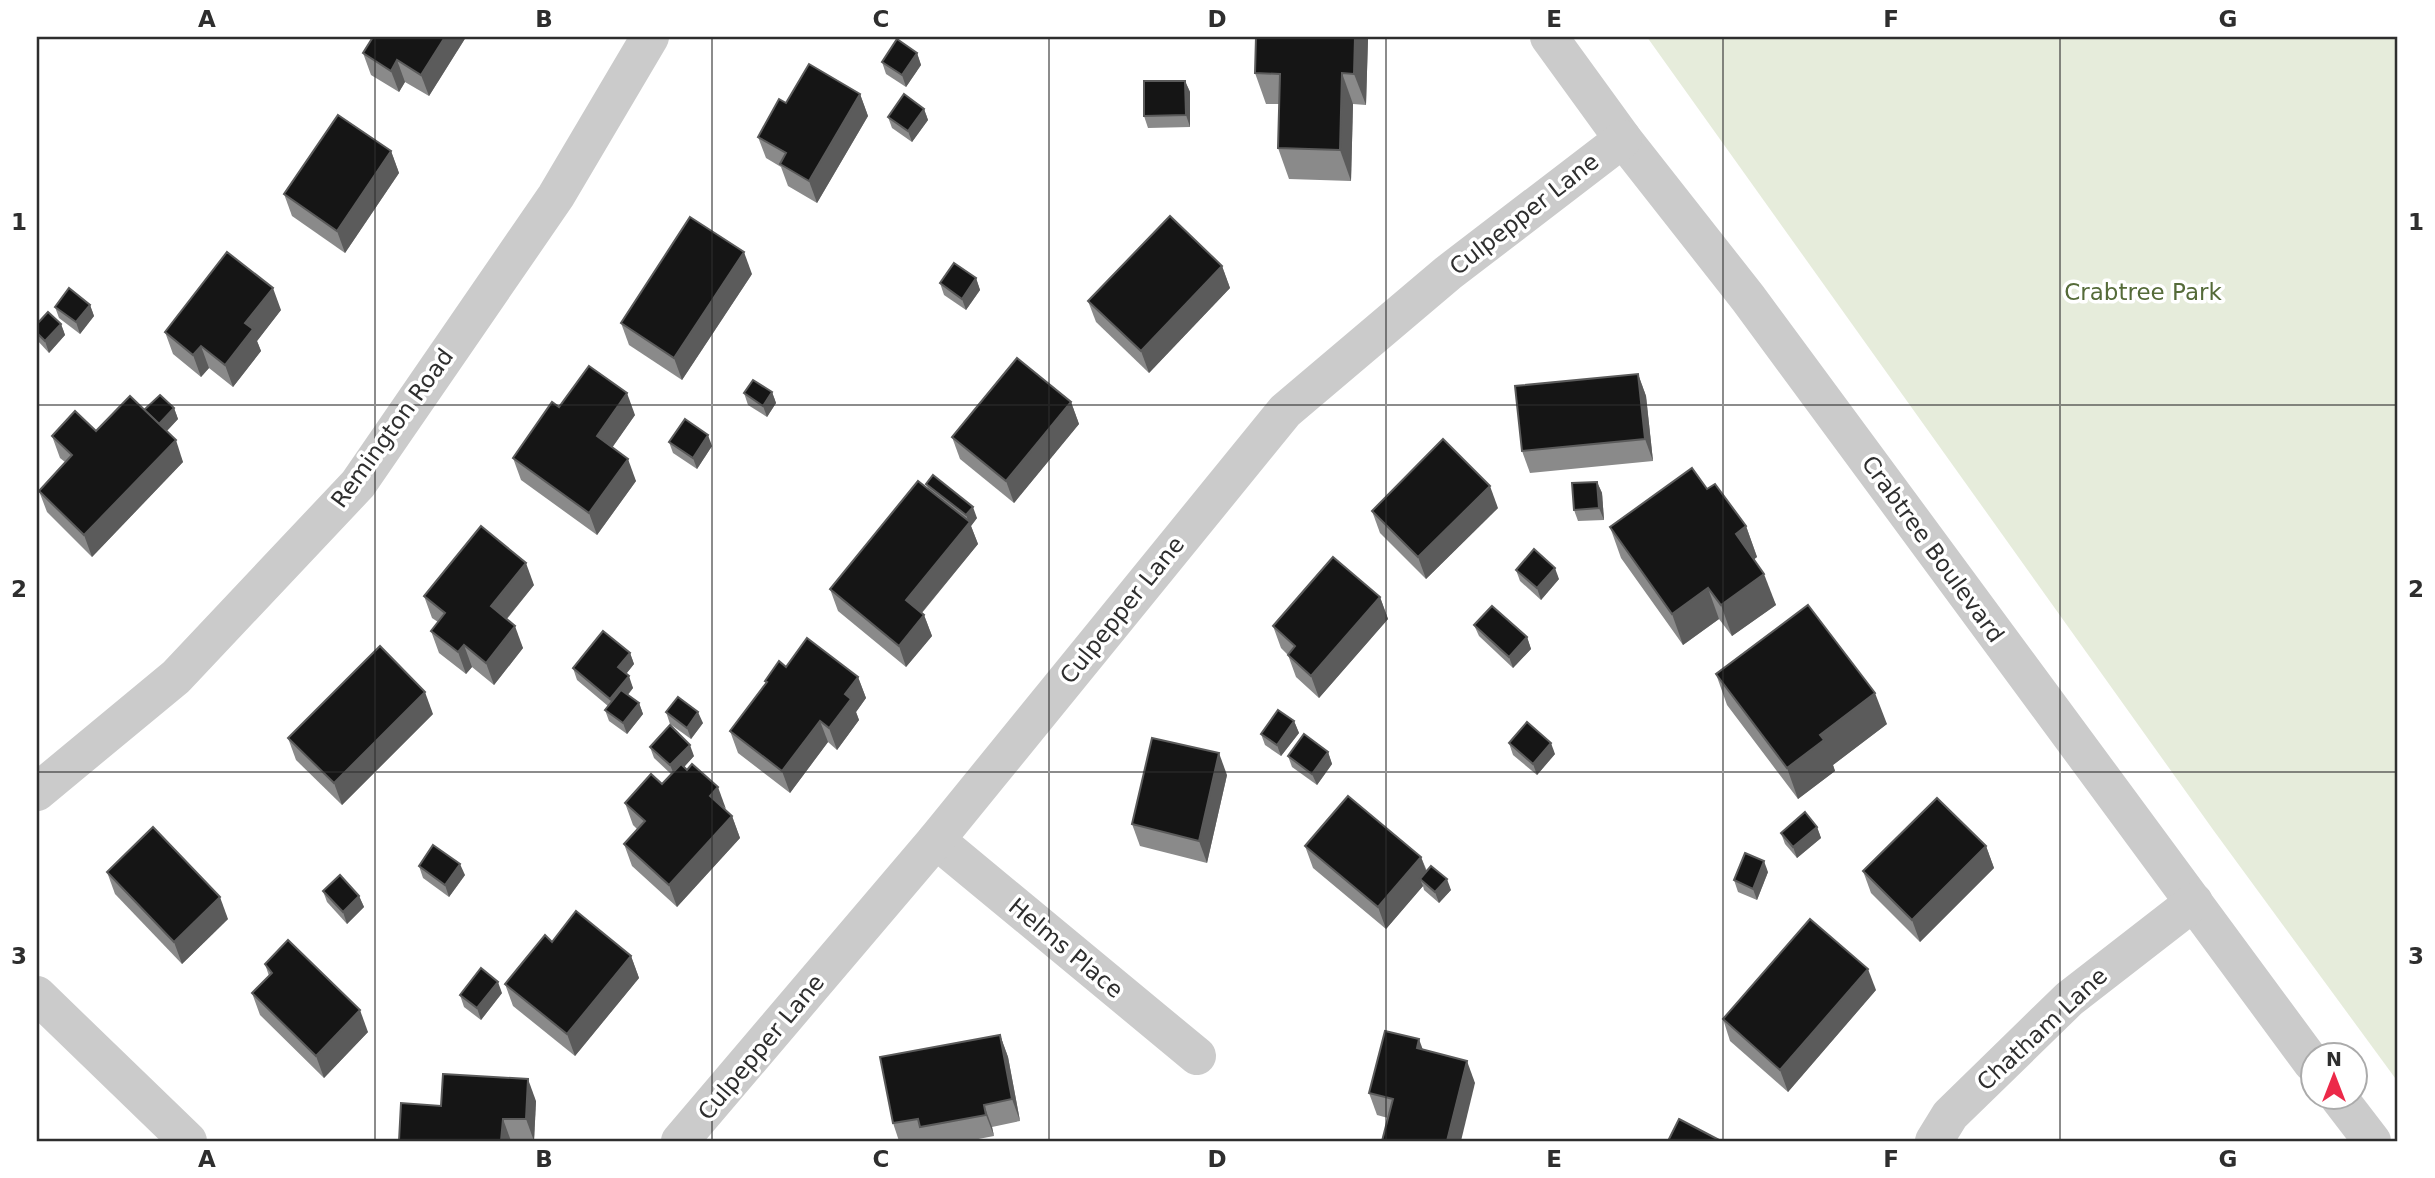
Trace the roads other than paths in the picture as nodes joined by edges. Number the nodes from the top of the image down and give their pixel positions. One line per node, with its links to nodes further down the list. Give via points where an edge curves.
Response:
1 (650, 37): 4 (street, Remington Road, via 556,196 358,484 176,677)
2 (1549, 37): 3 (street, Crabtree Boulevard)
3 (1623, 139): 5 (street, Culpepper Lane, via 1448,273 1285,411); 6 (street, Crabtree Boulevard, via 1748,298)
4 (37, 792)
5 (936, 839): 9 (street, Helms Place); 12 (street, Culpepper Lane)
6 (2194, 902): 8 (street, Crabtree Boulevard); 13 (street, Chatham Lane, via 2069,999 1950,1115)
7 (37, 995): 11 (street)
8 (2298, 1044)
9 (1197, 1056)
10 (2350, 1112): 14 (street)
11 (188, 1141)
12 (680, 1141)
13 (1934, 1141)
14 (2372, 1141)

